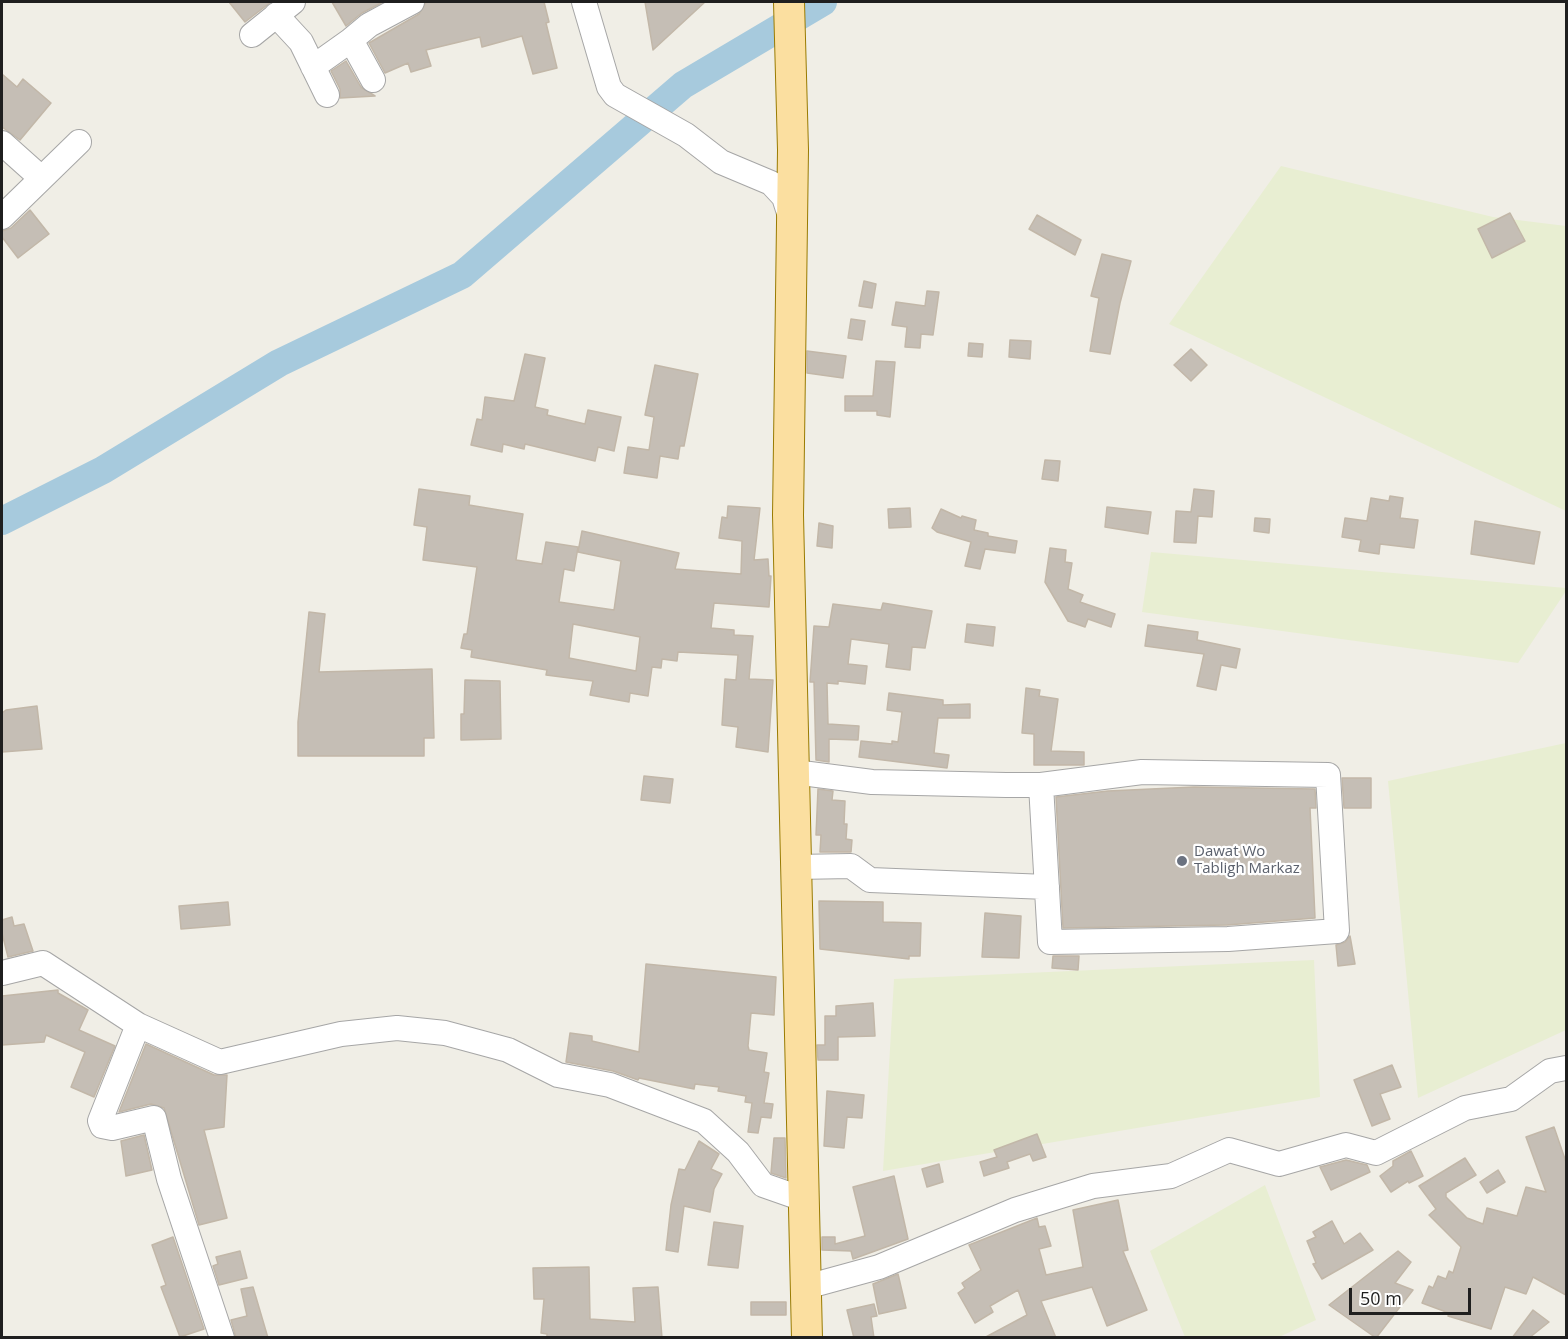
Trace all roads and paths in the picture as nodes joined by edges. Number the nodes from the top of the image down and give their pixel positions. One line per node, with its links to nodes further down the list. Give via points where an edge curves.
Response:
1 (412, 2): 6 (street, via 369,25)
2 (584, 2): 14 (street, via 609,87 622,100 686,135 721,162 771,183 784,197)
3 (789, 2): 14 (main road)
4 (285, 8): 5 (street); 7 (street)
5 (252, 35)
6 (351, 40): 7 (street); 8 (street)
7 (313, 67): 9 (street)
8 (373, 80)
9 (327, 95)
10 (79, 142): 12 (street)
11 (2, 143): 12 (street)
12 (40, 177): 13 (street)
13 (2, 217)
14 (792, 220): 15 (main road, via 788,515)
15 (794, 772): 16 (street, via 872,782); 17 (main road)
16 (1041, 785): 18 (street); 18 (street, via 1142,772 1328,775 1337,931 1228,939 1050,942)
17 (796, 867): 18 (street, via 851,866 870,880); 22 (main road)
18 (1047, 886)
19 (2, 973): 20 (street, via 43,963)
20 (138, 1026): 22 (street, via 220,1062 341,1034 397,1028 445,1033 508,1050 558,1075 610,1085 704,1121 738,1152 763,1185); 24 (street, via 100,1121 102,1126 112,1128 154,1118 169,1179)
21 (1566, 1068): 23 (street, via 1550,1071 1511,1099 1465,1108 1376,1153 1346,1145 1279,1164 1229,1150 1171,1176 1094,1185 1015,1210 879,1268)
22 (803, 1199): 23 (main road)
23 (806, 1287): 25 (main road)
24 (222, 1338)
25 (807, 1338)

